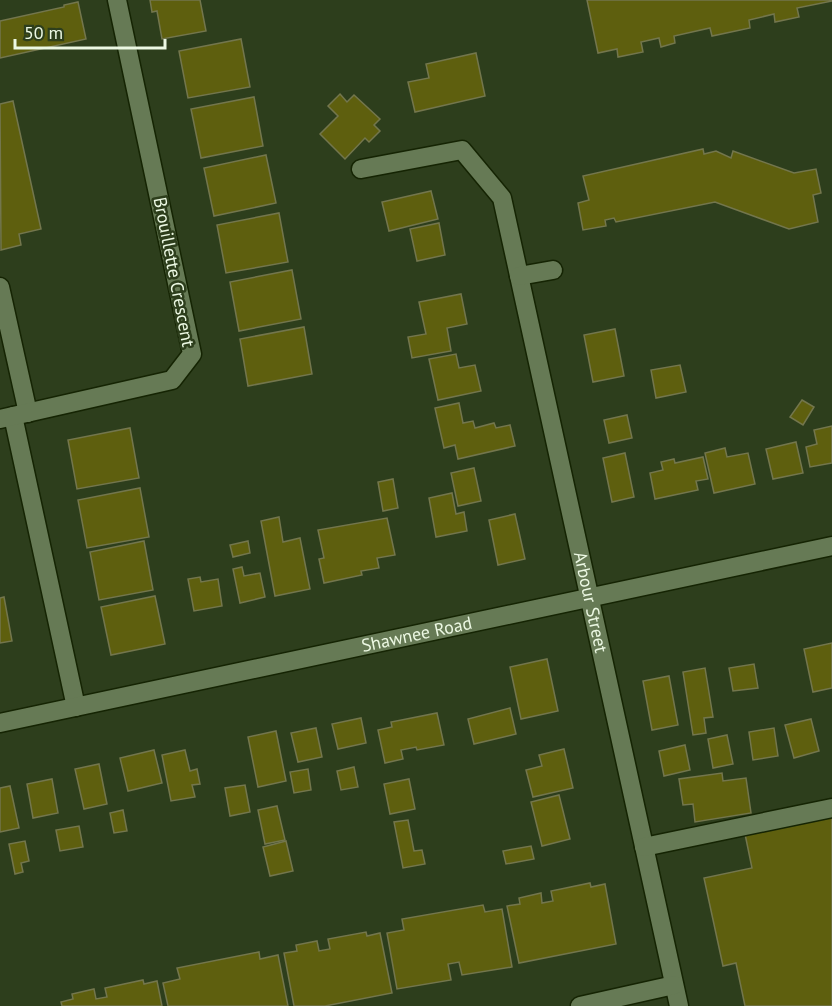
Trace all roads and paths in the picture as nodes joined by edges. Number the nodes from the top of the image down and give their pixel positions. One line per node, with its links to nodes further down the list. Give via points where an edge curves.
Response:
1 (117, 0): 6 (street, Brouillette Crescent, via 192,354 172,380)
2 (361, 169): 4 (street, Arbour Street, via 462,150 502,198)
3 (552, 270): 4 (street)
4 (519, 276): 8 (street, Arbour Street)
5 (0, 287): 6 (street)
6 (14, 416): 9 (street)
7 (832, 546): 8 (street, Shawnee Road)
8 (590, 597): 9 (street, Shawnee Road); 12 (street, Arbour Street)
9 (76, 707): 10 (street, Shawnee Road)
10 (0, 723)
11 (832, 808): 12 (street)
12 (644, 847): 13 (street, Arbour Street)
13 (674, 985): 14 (street); 15 (street, Arbour Street)
14 (580, 1006)
15 (679, 1006)

